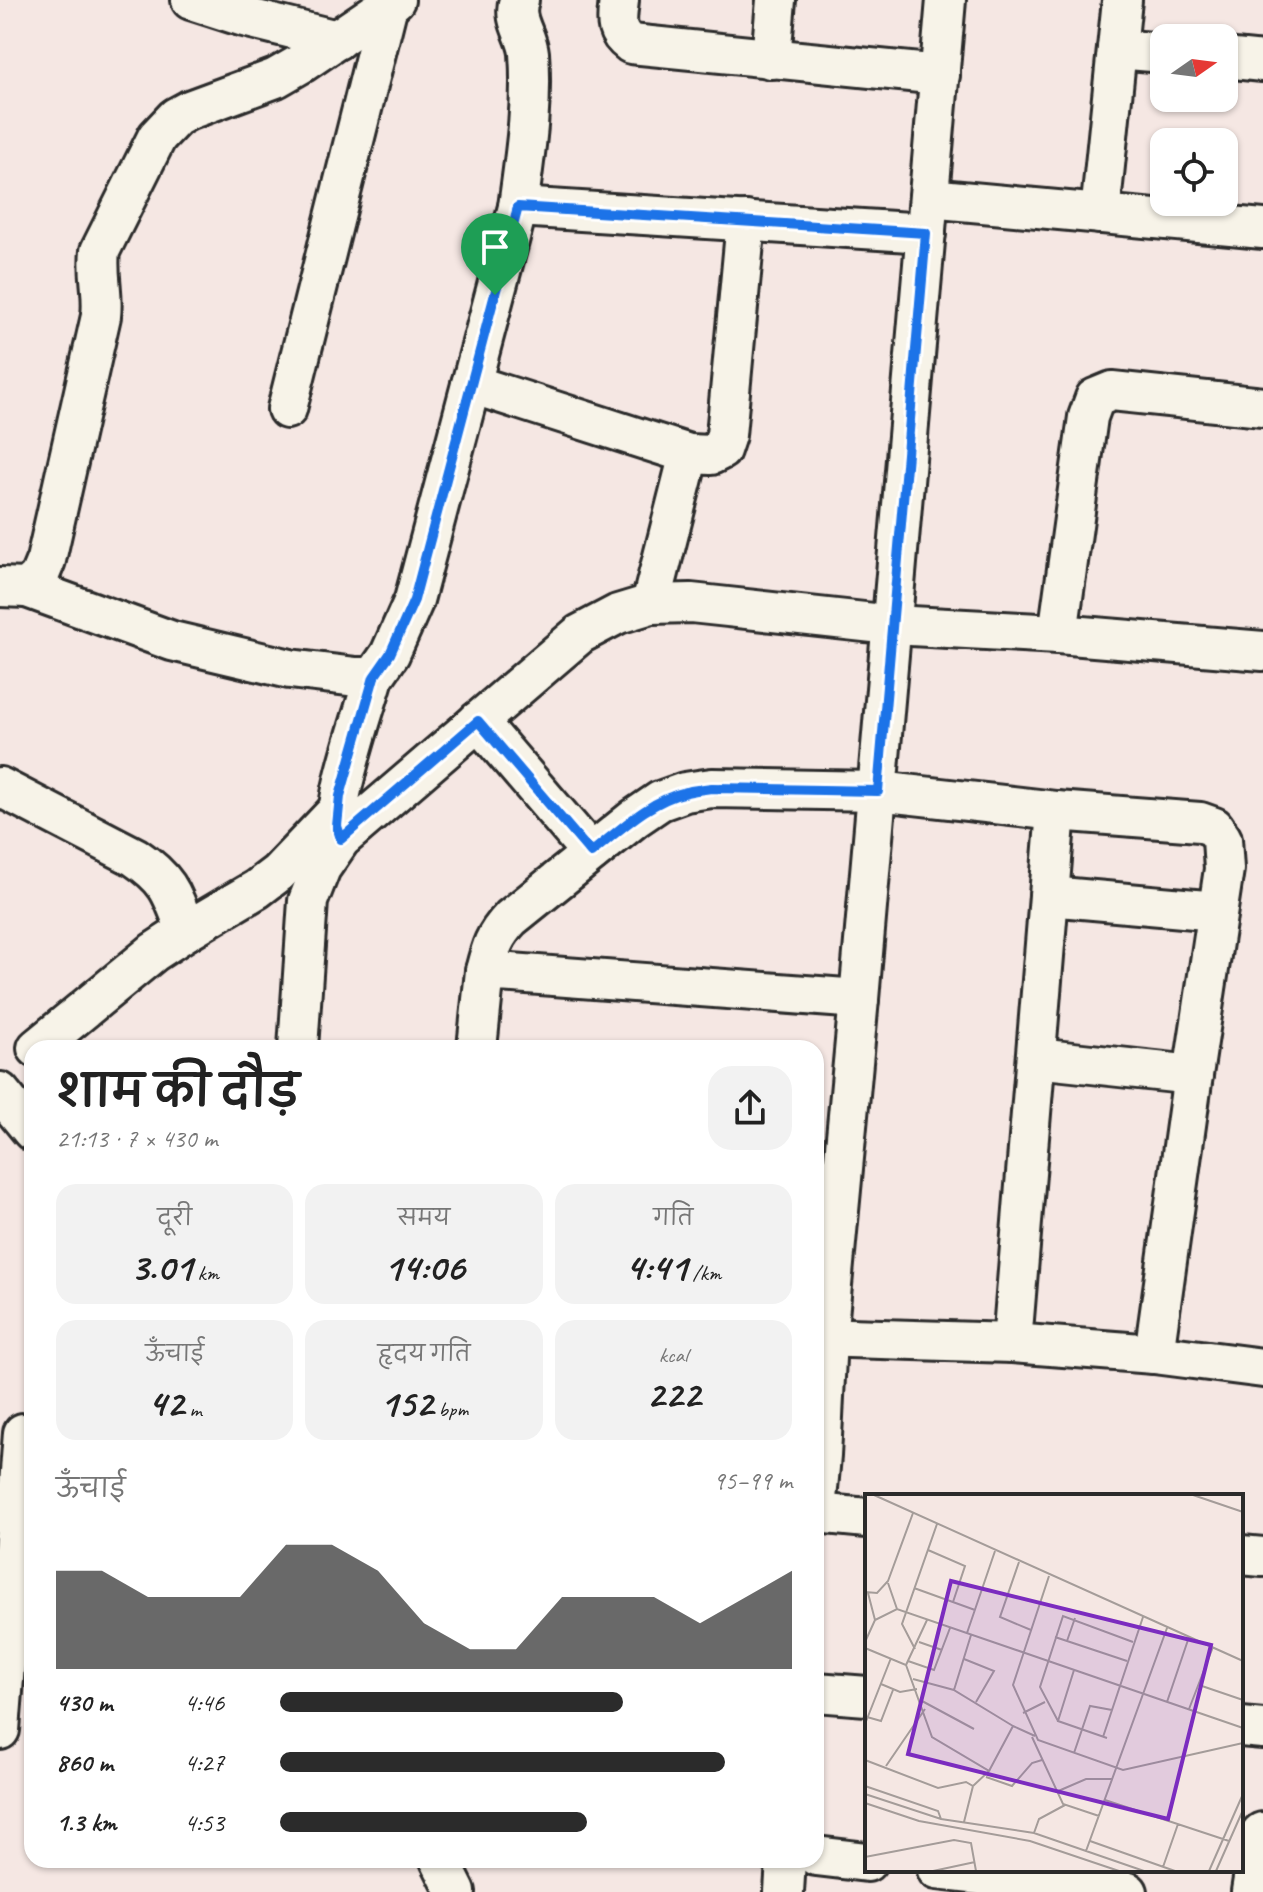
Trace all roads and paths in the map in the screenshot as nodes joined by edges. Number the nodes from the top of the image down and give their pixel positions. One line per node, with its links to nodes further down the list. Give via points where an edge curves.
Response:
1 (191, 0): 8 (street)
2 (519, 0): 15 (street, via 530,104)
3 (619, 0): 11 (street, via 616,24 631,44)
4 (776, 0): 11 (street)
5 (946, 0): 14 (street)
6 (1122, 0): 9 (street)
7 (392, 2): 8 (street); 22 (street)
8 (337, 40): 24 (street, via 276,78 176,117 150,147 100,251 101,316 46,560 39,577)
9 (1117, 49): 10 (street); 16 (street)
10 (1150, 52)
11 (771, 59): 14 (street)
12 (1238, 59): 13 (street)
13 (1263, 62)
14 (940, 75): 17 (street)
15 (518, 207): 18 (street); 20 (street)
16 (1100, 214): 17 (street); 19 (street)
17 (928, 215): 18 (street); 26 (street)
18 (746, 221): 23 (street, via 726,435 721,450)
19 (1263, 229)
20 (471, 384): 23 (street); 29 (street, via 414,600)
21 (1263, 407): 27 (street, via 1112,391 1095,398)
22 (287, 409)
23 (689, 454): 25 (street)
24 (14, 587): 29 (street, via 172,641 290,669)
25 (651, 604): 26 (street, via 691,603); 30 (street, via 580,634)
26 (892, 625): 27 (street); 32 (street)
27 (1058, 634): 28 (street)
28 (1263, 651)
29 (374, 677): 34 (street)
30 (478, 721): 34 (street); 35 (street)
31 (0, 787): 38 (street, via 152,868 165,881)
32 (878, 791): 33 (street); 35 (street, via 685,792 660,801); 40 (street)
33 (1056, 811): 36 (street); 37 (street, via 1214,827 1222,839 1224,869)
34 (339, 824): 38 (street, via 257,889); 42 (street, via 308,901)
35 (591, 853): 39 (street, via 498,931)
36 (1049, 896): 37 (street); 45 (street)
37 (1217, 911): 46 (street)
38 (186, 931): 41 (street)
39 (485, 971): 40 (street); 43 (street)
40 (859, 999): 50 (street)
41 (47, 1040)
42 (299, 1040)
43 (478, 1040)
44 (24, 1058): 47 (street)
45 (1036, 1058): 46 (street); 52 (street)
46 (1193, 1075): 53 (street)
47 (0, 1078)
48 (0, 1092): 49 (street)
49 (24, 1121)
50 (824, 1320)
51 (824, 1338): 52 (street)
52 (1012, 1343): 53 (street)
53 (1154, 1354): 54 (street)
54 (1263, 1368)
55 (18, 1432): 64 (street)
56 (824, 1513): 57 (street)
57 (865, 1518)
58 (1243, 1555): 59 (street)
59 (1263, 1557)
60 (824, 1693): 61 (street)
61 (865, 1696)
62 (1243, 1727): 63 (street)
63 (1263, 1729)
64 (0, 1730)
65 (1263, 1835): 74 (street)
66 (824, 1857): 67 (street)
67 (865, 1862)
68 (444, 1868): 71 (street)
69 (786, 1868): 72 (street)
70 (960, 1879): 73 (street)
71 (456, 1892)
72 (784, 1892)
73 (1128, 1892)
74 (1254, 1892)

